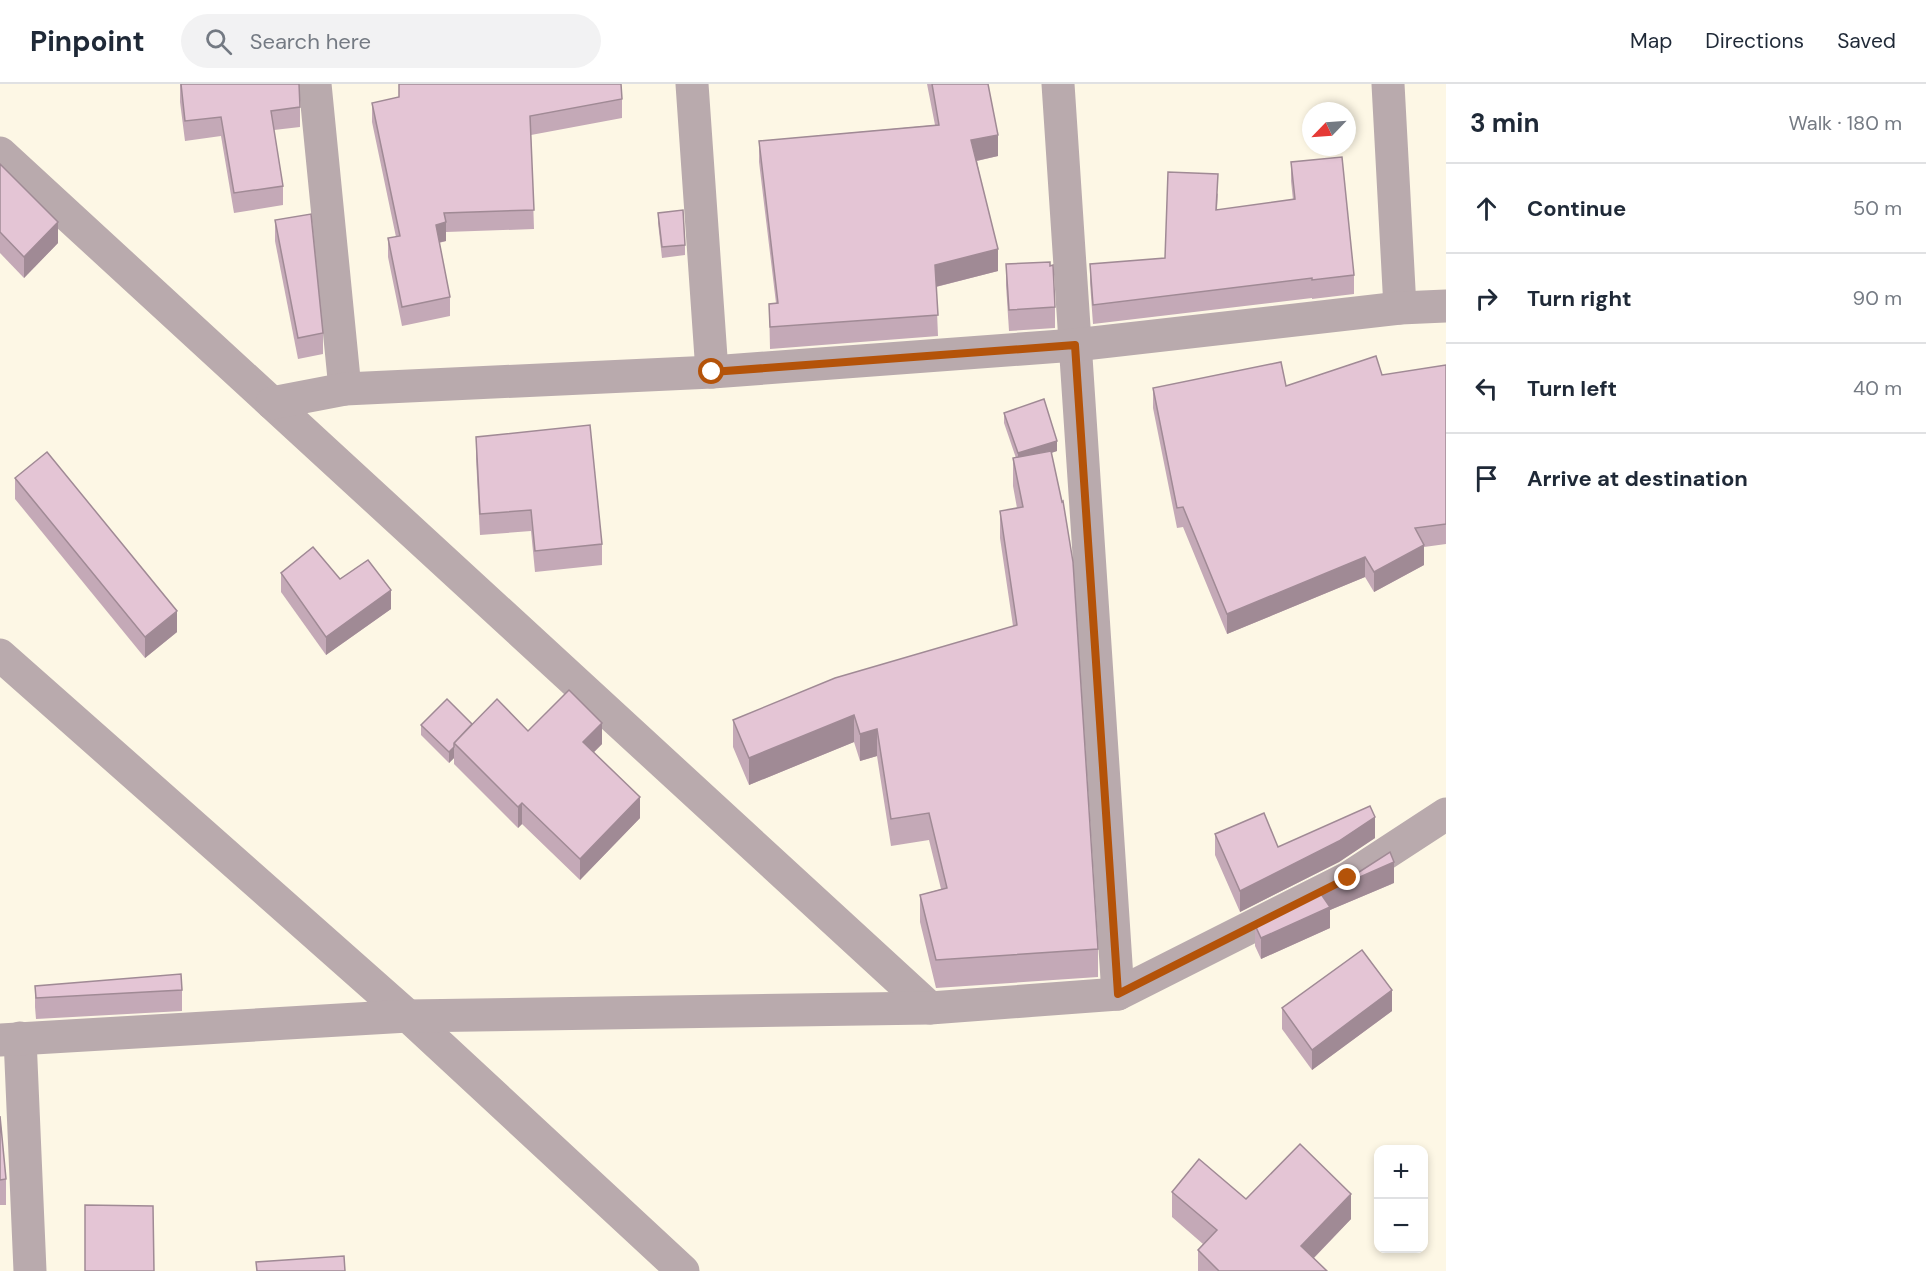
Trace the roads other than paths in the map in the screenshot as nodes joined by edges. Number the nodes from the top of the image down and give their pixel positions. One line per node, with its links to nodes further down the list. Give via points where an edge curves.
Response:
1 (315, 84): 10 (street)
2 (692, 84): 9 (street)
3 (1058, 84): 8 (street)
4 (1388, 84): 7 (street)
5 (0, 153): 11 (street)
6 (1446, 306): 7 (street)
7 (1400, 308): 8 (street)
8 (1075, 345): 9 (street); 14 (street)
9 (712, 372): 10 (street)
10 (345, 389): 11 (street)
11 (272, 403): 15 (street)
12 (0, 655): 16 (street)
13 (1446, 814): 14 (street, via 1348,878)
14 (1118, 994): 15 (street)
15 (930, 1008): 16 (street)
16 (408, 1016): 17 (street); 19 (street)
17 (10, 1039): 18 (street)
18 (30, 1271)
19 (682, 1271)

